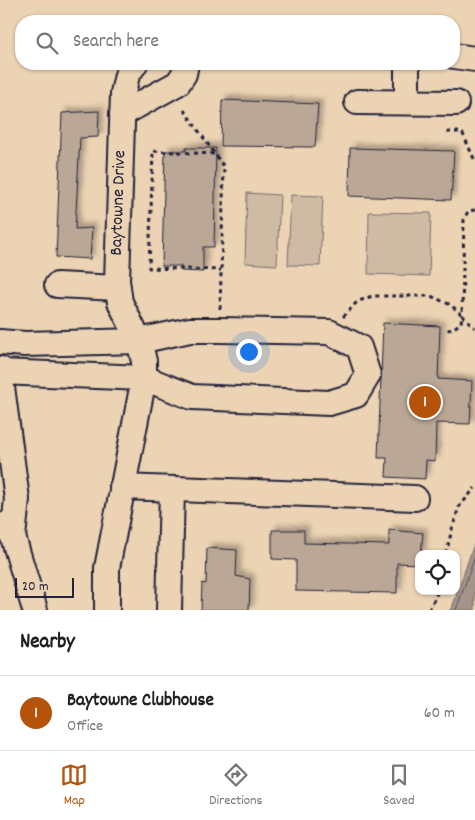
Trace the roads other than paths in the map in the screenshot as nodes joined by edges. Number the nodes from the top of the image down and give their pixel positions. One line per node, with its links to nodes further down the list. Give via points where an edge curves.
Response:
1 (460, 57): 2 (street)
2 (475, 60)
3 (131, 70): 9 (street, Baytowne Drive, via 123,93)
4 (185, 70): 9 (street, via 178,83)
5 (407, 70): 7 (street)
6 (356, 102): 7 (street)
7 (407, 102): 8 (street)
8 (456, 103)
9 (122, 114): 11 (street, Baytowne Drive)
10 (56, 285): 11 (street)
11 (118, 288): 12 (street, Baytowne Drive, via 120,302)
12 (139, 341): 13 (street); 15 (street, Baytowne Drive); 15 (street, via 190,330 330,332 360,347 368,375 356,395 328,403 192,397)
13 (0, 342)
14 (0, 372): 15 (street); 20 (street, via 17,499)
15 (144, 378): 16 (street, Baytowne Drive)
16 (122, 486): 17 (street); 22 (street, Baytowne Drive, via 107,568)
17 (172, 489): 18 (street); 23 (street)
18 (414, 498)
19 (0, 509): 20 (street)
20 (13, 537): 21 (street)
21 (35, 610)
22 (107, 610)
23 (169, 610)

